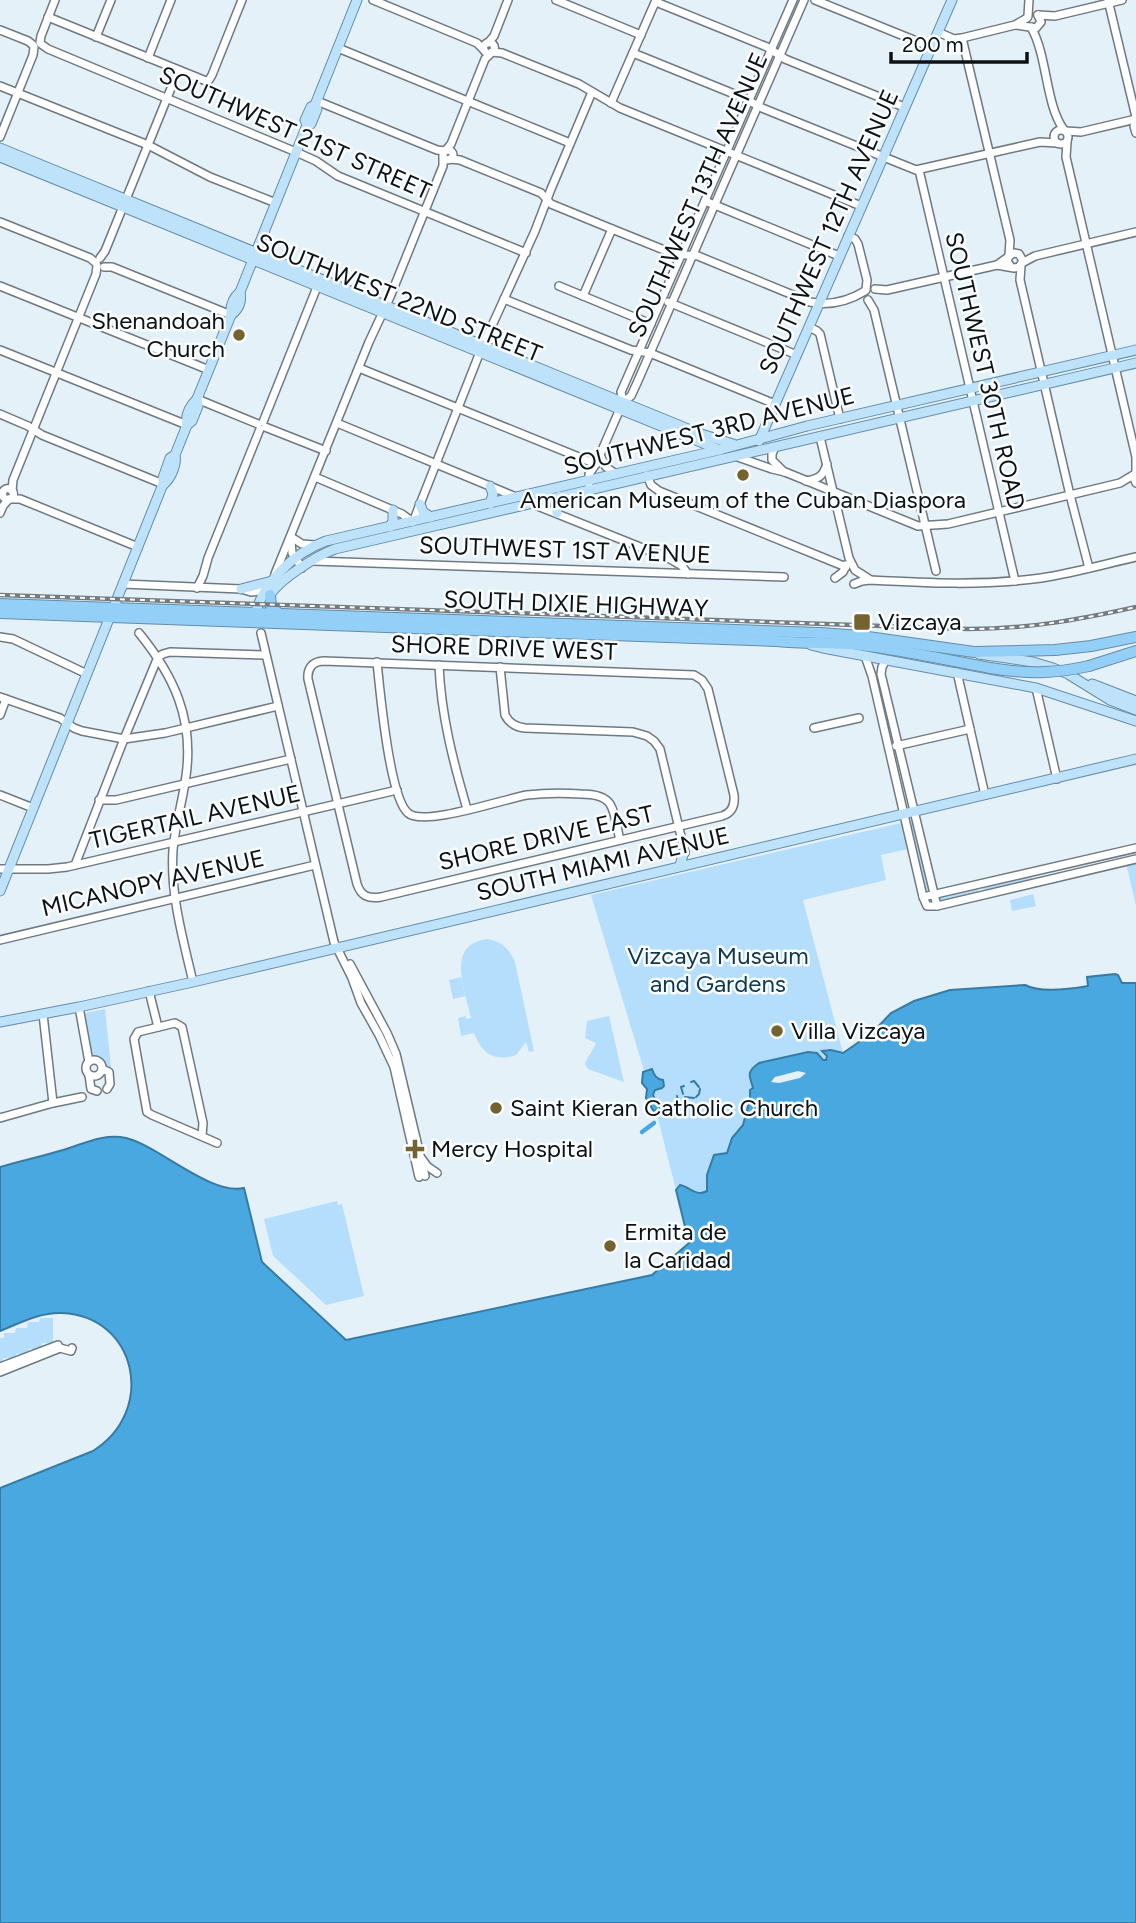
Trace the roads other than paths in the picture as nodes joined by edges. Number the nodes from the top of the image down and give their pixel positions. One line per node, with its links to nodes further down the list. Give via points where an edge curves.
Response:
1 (55, 0): 17 (street)
2 (111, 0): 23 (street)
3 (171, 0): 33 (street)
4 (242, 0): 34 (street, via 209,80)
5 (357, 0): 28 (main road)
6 (373, 0): 29 (street)
7 (508, 0): 29 (street)
8 (556, 0): 22 (street)
9 (793, 0): 30 (street, SOUTHWEST 13TH AVENUE)
10 (804, 0): 32 (street, SOUTHWEST 13TH AVENUE)
11 (815, 0): 27 (street)
12 (951, 0): 21 (main road, SOUTHWEST 12TH AVENUE)
13 (1029, 0): 18 (street); 19 (street)
14 (1122, 0): 16 (street)
15 (656, 1): 22 (street); 30 (street)
16 (1109, 1): 18 (street); 45 (street)
17 (48, 17): 23 (street); 26 (street)
18 (1039, 20): 19 (street, via 1034,28); 19 (street, via 1032,14); 25 (street)
19 (1029, 22): 24 (street); 25 (street)
20 (0, 30): 26 (street, SOUTHWEST 21ST STREET)
21 (938, 32): 24 (street); 27 (main road, SOUTHWEST 12TH AVENUE)
22 (641, 35): 31 (street)
23 (96, 37): 33 (street)
24 (962, 38): 58 (street)
25 (1038, 41): 46 (street)
26 (37, 45): 37 (street); 38 (street, SOUTHWEST 21ST STREET)
27 (931, 47): 44 (main road, SOUTHWEST 12TH AVENUE)
28 (338, 48): 39 (street); 41 (main road)
29 (489, 49): 36 (street); 39 (street)
30 (772, 50): 32 (street); 40 (street, SOUTHWEST 13TH AVENUE)
31 (633, 53): 40 (street); 42 (street)
32 (780, 55): 43 (street, SOUTHWEST 13TH AVENUE); 44 (street)
33 (148, 58): 34 (street)
34 (178, 71): 38 (street)
35 (0, 86): 37 (street)
36 (592, 92): 42 (street); 52 (street)
37 (18, 93): 49 (street); 54 (street)
38 (167, 97): 54 (street); 56 (street, SOUTHWEST 21ST STREET)
39 (468, 101): 52 (street); 59 (street)
40 (749, 101): 43 (street); 57 (street, SOUTHWEST 13TH AVENUE)
41 (316, 103): 56 (main road, via 305,120); 59 (street)
42 (611, 103): 57 (street)
43 (758, 106): 60 (street, SOUTHWEST 13TH AVENUE); 62 (street)
44 (904, 107): 62 (main road, SOUTHWEST 12TH AVENUE)
45 (1136, 119): 47 (street); 48 (street)
46 (1060, 132): 47 (street); 50 (street, via 1069,135); 51 (street); 53 (street, via 1054,138)
47 (1081, 132): 50 (street)
48 (1136, 133)
49 (0, 137)
50 (1068, 141): 53 (street); 63 (street)
51 (1040, 142): 53 (street); 58 (street)
52 (570, 143): 65 (street)
53 (1057, 143): 63 (street)
54 (148, 145): 67 (street); 68 (street)
55 (0, 148): 67 (main road, SOUTHWEST 22ND STREET)
56 (296, 152): 68 (main road); 71 (street, SOUTHWEST 21ST STREET, via 338,176)
57 (727, 152): 60 (street); 66 (street, SOUTHWEST 13TH AVENUE)
58 (990, 153): 64 (street); 76 (street)
59 (446, 154): 65 (street); 71 (street)
60 (736, 156): 69 (street, SOUTHWEST 13TH AVENUE); 70 (street)
61 (0, 157): 67 (main road, SOUTHWEST 22ND STREET)
62 (883, 157): 64 (street); 70 (main road, SOUTHWEST 12TH AVENUE)
63 (1066, 157): 77 (street)
64 (919, 170): 89 (street, SOUTHWEST 30TH ROAD)
65 (547, 199): 73 (street); 78 (street)
66 (705, 201): 69 (street); 79 (street, SOUTHWEST 13TH AVENUE)
67 (125, 203): 81 (main road, SOUTHWEST 22ND STREET); 86 (street)
68 (276, 203): 81 (main road)
69 (715, 205): 82 (street, SOUTHWEST 13TH AVENUE); 83 (street)
70 (861, 206): 75 (main road, SOUTHWEST 12TH AVENUE)
71 (424, 212): 78 (street, SOUTHWEST 21ST STREET); 99 (street)
72 (0, 222): 86 (street)
73 (612, 229): 79 (street); 94 (street)
74 (1136, 232): 77 (street)
75 (848, 236): 83 (main road, SOUTHWEST 12TH AVENUE); 93 (street, via 858,243)
76 (1010, 240): 80 (street); 85 (street)
77 (1086, 243): 84 (street); 110 (street)
78 (526, 253): 95 (street)
79 (682, 254): 82 (street); 96 (street, SOUTHWEST 13TH AVENUE)
80 (1018, 254): 84 (street); 85 (street); 88 (street, via 1022,257)
81 (255, 255): 90 (main road, SOUTHWEST 22ND STREET); 100 (main road)
82 (693, 255): 97 (street); 98 (street, SOUTHWEST 13TH AVENUE)
83 (839, 256): 97 (main road, SOUTHWEST 12TH AVENUE)
84 (1035, 256): 88 (street)
85 (1009, 257): 87 (street); 88 (street, via 1008,263)
86 (101, 263): 100 (street); 101 (street)
87 (997, 265): 88 (street); 89 (street)
88 (1016, 266): 115 (street)
89 (944, 277): 93 (street); 118 (street, SOUTHWEST 30TH ROAD)
90 (319, 282): 99 (main road, SOUTHWEST 22ND STREET); 132 (street)
91 (0, 286): 101 (street)
92 (559, 286): 94 (street)
93 (871, 294): 97 (street); 123 (street)
94 (583, 296): 102 (street)
95 (505, 299): 104 (street); 107 (street)
96 (662, 300): 98 (street); 102 (street, SOUTHWEST 13TH AVENUE)
97 (818, 303): 103 (main road, SOUTHWEST 12TH AVENUE)
98 (671, 304): 108 (street, SOUTHWEST 13TH AVENUE); 109 (street)
99 (384, 308): 104 (main road, SOUTHWEST 22ND STREET); 113 (street)
100 (231, 315): 114 (main road)
101 (79, 318): 114 (street); 116 (street)
102 (651, 324): 107 (street, SOUTHWEST 13TH AVENUE)
103 (809, 327): 109 (main road, SOUTHWEST 12TH AVENUE); 128 (street, via 820,334)
104 (482, 349): 122 (main road, SOUTHWEST 22ND STREET); 124 (street)
105 (0, 350): 116 (street)
106 (1136, 350): 110 (main road, SOUTHWEST 3RD AVENUE)
107 (639, 352): 108 (street); 122 (street, SOUTHWEST 13TH AVENUE, via 621,392)
108 (650, 353): 121 (street); 122 (street, SOUTHWEST 13TH AVENUE)
109 (797, 355): 121 (main road, SOUTHWEST 12TH AVENUE)
110 (1112, 355): 112 (street); 115 (main road, SOUTHWEST 3RD AVENUE)
111 (1136, 363): 112 (main road, SOUTHWEST 3RD AVENUE)
112 (1115, 367): 117 (main road, SOUTHWEST 3RD AVENUE); 146 (street)
113 (359, 368): 124 (street); 130 (street)
114 (209, 370): 119 (main road)
115 (1041, 372): 117 (street); 118 (main road, SOUTHWEST 3RD AVENUE)
116 (56, 373): 131 (street); 133 (street)
117 (1044, 384): 120 (main road, SOUTHWEST 3RD AVENUE); 165 (street)
118 (970, 389): 120 (street, SOUTHWEST 30TH ROAD); 123 (main road, SOUTHWEST 3RD AVENUE)
119 (197, 399): 131 (main road); 132 (street)
120 (973, 401): 127 (main road, SOUTHWEST 3RD AVENUE); 174 (street, SOUTHWEST 30TH ROAD)
121 (775, 404): 126 (main road, SOUTHWEST 12TH AVENUE)
122 (622, 406): 136 (main road, SOUTHWEST 22ND STREET); 138 (main road, SOUTHWEST 22ND STREET); 142 (street, SOUTHWEST 13TH AVENUE)
123 (897, 406): 127 (street); 128 (main road, SOUTHWEST 3RD AVENUE)
124 (457, 408): 147 (street); 148 (street)
125 (0, 414): 133 (street)
126 (770, 416): 134 (main road, via 772,426); 137 (main road, SOUTHWEST 12TH AVENUE)
127 (900, 418): 135 (main road, SOUTHWEST 3RD AVENUE); 180 (street)
128 (840, 419): 129 (main road, SOUTHWEST 3RD AVENUE)
129 (828, 422): 134 (main road, SOUTHWEST 3RD AVENUE); 135 (main road)
130 (337, 423): 141 (street); 147 (street)
131 (187, 425): 160 (main road)
132 (261, 426): 141 (street); 204 (street)
133 (34, 429): 160 (street); 166 (street)
134 (782, 434): 137 (main road, SOUTHWEST 3RD AVENUE)
135 (820, 436): 139 (main road, SOUTHWEST 3RD AVENUE); 149 (street)
136 (691, 439): 140 (main road, SOUTHWEST 22ND STREET); 145 (main road)
137 (759, 440): 138 (main road, SOUTHWEST 3RD AVENUE); 143 (main road)
138 (738, 445): 140 (main road, SOUTHWEST 3RD AVENUE)
139 (775, 447): 143 (main road, SOUTHWEST 3RD AVENUE); 151 (street, via 772,460)
140 (719, 450): 144 (main road, SOUTHWEST 22ND STREET); 145 (main road, SOUTHWEST 3RD AVENUE)
141 (326, 451): 155 (street)
142 (600, 454): 148 (street, SOUTHWEST 13TH AVENUE); 154 (street)
143 (746, 454): 144 (main road, SOUTHWEST 3RD AVENUE)
144 (734, 455): 151 (street, SOUTHWEST 22ND STREET); 152 (main road, SOUTHWEST 3RD AVENUE)
145 (689, 457): 150 (main road, SOUTHWEST 3RD AVENUE)
146 (1136, 457): 153 (street)
147 (436, 464): 162 (street); 171 (street)
148 (596, 464): 157 (street); 161 (street, SOUTHWEST 13TH AVENUE)
149 (827, 464): 156 (street, via 821,477); 164 (street)
150 (646, 472): 152 (main road, SOUTHWEST 3RD AVENUE); 154 (main road, SOUTHWEST 3RD AVENUE); 157 (main road, SOUTHWEST 3RD AVENUE); 163 (street)
151 (785, 472): 156 (street, SOUTHWEST 22ND STREET)
152 (659, 473): 163 (street)
153 (1135, 473): 158 (street); 159 (street)
154 (616, 474): 157 (main road, SOUTHWEST 3RD AVENUE)
155 (315, 477): 173 (street); 181 (street)
156 (806, 481): 164 (street, SOUTHWEST 22ND STREET)
157 (600, 482): 161 (main road, SOUTHWEST 3RD AVENUE)
158 (1120, 483): 159 (street); 165 (street)
159 (1136, 483)
160 (163, 484): 185 (main road)
161 (589, 485): 167 (main road, SOUTHWEST 3RD AVENUE); 168 (main road, SOUTHWEST 3RD AVENUE)
162 (490, 486): 168 (street); 172 (main road)
163 (659, 491): 190 (street)
164 (834, 492): 169 (street, SOUTHWEST 22ND STREET); 175 (street)
165 (1070, 495): 174 (street); 192 (street)
166 (5, 496): 185 (street)
167 (560, 496): 170 (main road, SOUTHWEST 3RD AVENUE); 176 (main road)
168 (517, 497): 170 (street); 172 (main road, SOUTHWEST 3RD AVENUE)
169 (856, 501): 175 (street, via 843,505); 180 (street, SOUTHWEST 22ND STREET)
170 (531, 503): 176 (street); 178 (main road, SOUTHWEST 3RD AVENUE)
171 (420, 504): 177 (main road); 178 (street)
172 (490, 504): 177 (main road, SOUTHWEST 3RD AVENUE)
173 (393, 510): 178 (street); 179 (main road)
174 (999, 511): 180 (street); 198 (street, SOUTHWEST 30TH ROAD)
175 (839, 512): 190 (street)
176 (557, 513): 194 (street, via 670,559)
177 (431, 517): 178 (main road, SOUTHWEST 3RD AVENUE)
178 (414, 526): 179 (main road, SOUTHWEST 3RD AVENUE); 184 (main road, SOUTHWEST 3RD AVENUE)
179 (390, 527): 182 (main road, SOUTHWEST 3RD AVENUE)
180 (925, 527): 193 (street)
181 (291, 537): 183 (street); 187 (street); 203 (street)
182 (333, 544): 183 (main road, SOUTHWEST 3RD AVENUE); 184 (main road, SOUTHWEST 3RD AVENUE); 188 (main road, SOUTHWEST 3RD AVENUE); 189 (street)
183 (315, 545): 187 (main road, SOUTHWEST 3RD AVENUE)
184 (347, 546): 189 (street)
185 (138, 547): 199 (main road)
186 (1136, 557): 192 (street)
187 (296, 558): 191 (street); 203 (main road, SOUTHWEST 3RD AVENUE)
188 (312, 561): 189 (street, SOUTHWEST 1ST AVENUE); 191 (main road, SOUTHWEST 3RD AVENUE)
189 (344, 561): 194 (street, SOUTHWEST 1ST AVENUE)
190 (849, 563): 196 (street); 197 (street)
191 (302, 568): 203 (main road, SOUTHWEST 3RD AVENUE)
192 (1089, 568): 198 (street)
193 (936, 571): 200 (street); 201 (street)
194 (688, 574): 195 (street, SOUTHWEST 1ST AVENUE)
195 (784, 578)
196 (835, 578)
197 (870, 580): 200 (street); 202 (street)
198 (1014, 581): 201 (street)
199 (123, 583): 204 (street); 210 (main road)
200 (930, 583): 201 (street)
201 (951, 583)
202 (854, 584)
203 (271, 587): 205 (main road); 206 (street); 207 (main road); 211 (highway, via 271,607); 212 (main road)
204 (197, 588): 205 (street)
205 (241, 589): 206 (street)
206 (251, 592): 207 (main road)
207 (260, 602): 212 (main road)
208 (0, 604): 210 (highway, SOUTH DIXIE HIGHWAY)
209 (0, 613): 210 (highway, SOUTH DIXIE HIGHWAY)
210 (112, 613): 212 (highway, SOUTH DIXIE HIGHWAY); 227 (main road)
211 (280, 614): 212 (highway, SOUTH DIXIE HIGHWAY); 218 (highway, SOUTH DIXIE HIGHWAY, via 840,634)
212 (258, 621): 216 (highway, SOUTH DIXIE HIGHWAY); 219 (street)
213 (139, 633): 221 (street)
214 (0, 637): 227 (street)
215 (1136, 637): 218 (highway, via 1067,649)
216 (809, 644): 217 (highway, bridge, via 863,646 1040,673 1089,666); 220 (main road, SOUTH DIXIE HIGHWAY)
217 (1136, 651)
218 (974, 652): 228 (main road, SOUTH DIXIE HIGHWAY, via 1039,663)
219 (265, 654): 221 (street, via 170,652); 232 (street)
220 (865, 656): 222 (main road, SOUTH DIXIE HIGHWAY); 243 (street)
221 (158, 657): 238 (street); 241 (street)
222 (886, 660): 226 (main road, SOUTH DIXIE HIGHWAY); 242 (street, via 881,674)
223 (377, 662): 224 (street, SHORE DRIVE WEST); 248 (street, via 384,730); 252 (street, SHORE DRIVE WEST, via 320,661 310,669 308,679)
224 (439, 665): 225 (street, SHORE DRIVE WEST); 255 (street, via 445,727)
225 (500, 667): 254 (street, SHORE DRIVE WEST, via 700,678 708,689 734,795); 258 (street, via 505,715 516,725 633,732 654,741 663,759)
226 (957, 672): 229 (main road, SOUTH DIXIE HIGHWAY); 240 (street)
227 (87, 674): 237 (main road)
228 (1071, 676): 231 (main road); 233 (main road, SOUTH DIXIE HIGHWAY)
229 (1036, 688): 236 (main road, SOUTH DIXIE HIGHWAY); 246 (street)
230 (3, 698): 234 (street); 237 (street)
231 (1136, 701)
232 (278, 706): 238 (street); 244 (street)
233 (1136, 710)
234 (0, 715)
235 (859, 718): 239 (street)
236 (1136, 721)
237 (67, 723): 241 (street); 253 (main road)
238 (187, 727): 241 (street); 247 (street)
239 (814, 728)
240 (970, 729): 242 (street); 250 (street)
241 (124, 740): 251 (street)
242 (898, 745): 243 (street); 257 (street)
243 (889, 747): 257 (street)
244 (291, 759): 247 (street); 256 (street)
245 (1136, 759): 246 (main road, SOUTH MIAMI AVENUE)
246 (1057, 779): 250 (main road, SOUTH MIAMI AVENUE)
247 (185, 784): 251 (street); 260 (street)
248 (397, 790): 252 (street, TIGERTAIL AVENUE); 255 (street, via 404,809 413,817)
249 (0, 795): 253 (street)
250 (985, 796): 257 (main road, SOUTH MIAMI AVENUE)
251 (99, 800): 264 (street)
252 (338, 803): 256 (street, TIGERTAIL AVENUE); 259 (street, SHORE DRIVE EAST, via 357,884 360,892 372,898)
253 (33, 808): 267 (main road)
254 (733, 808): 258 (street, SHORE DRIVE EAST, via 726,815)
255 (467, 809): 259 (street, via 539,794 593,795 610,804)
256 (303, 811): 260 (street, TIGERTAIL AVENUE); 265 (street)
257 (909, 813): 266 (main road, SOUTH MIAMI AVENUE); 272 (street); 274 (street)
258 (679, 826): 259 (street, SHORE DRIVE EAST); 262 (street)
259 (620, 840)
260 (174, 842): 264 (street, TIGERTAIL AVENUE); 275 (street)
261 (1136, 848): 268 (street)
262 (684, 851): 266 (main road)
263 (1136, 859): 269 (street)
264 (75, 865): 267 (street, TIGERTAIL AVENUE)
265 (315, 865): 275 (street, MICANOPY AVENUE); 278 (street)
266 (684, 865): 278 (main road, SOUTH MIAMI AVENUE)
267 (5, 869): 271 (main road)
268 (1033, 872): 269 (street); 270 (street)
269 (1035, 883): 273 (street)
270 (980, 884): 272 (street); 273 (street)
271 (0, 891)
272 (934, 895): 274 (street); 276 (street)
273 (982, 895): 276 (street)
274 (923, 897): 276 (street, via 927,906)
275 (176, 898): 277 (street, MICANOPY AVENUE); 279 (street)
276 (937, 906)
277 (0, 940)
278 (337, 947): 279 (main road, SOUTH MIAMI AVENUE); 295 (street, via 383,1035)
279 (193, 982): 280 (main road, SOUTH MIAMI AVENUE)
280 (149, 991): 281 (main road, SOUTH MIAMI AVENUE); 284 (street)
281 (79, 1007): 282 (main road, SOUTH MIAMI AVENUE); 285 (street)
282 (43, 1014): 283 (main road, SOUTH MIAMI AVENUE); 291 (street)
283 (0, 1022)
284 (158, 1027): 293 (street, via 175,1023 182,1027); 293 (street, via 139,1031 134,1039 148,1113)
285 (89, 1062): 286 (street, via 97,1061); 287 (street, via 85,1068)
286 (102, 1069): 287 (street, via 97,1076); 288 (street, via 109,1072)
287 (89, 1075): 289 (street, via 91,1089)
288 (107, 1089)
289 (97, 1091)
290 (82, 1097): 291 (street)
291 (53, 1102): 292 (street)
292 (0, 1118)
293 (202, 1136): 294 (street)
294 (217, 1143)
295 (418, 1155): 296 (street); 297 (street)
296 (437, 1173)
297 (422, 1177)
298 (0, 1370): 298 (street, via 60,1348 71,1352 72,1348 48,1347)

